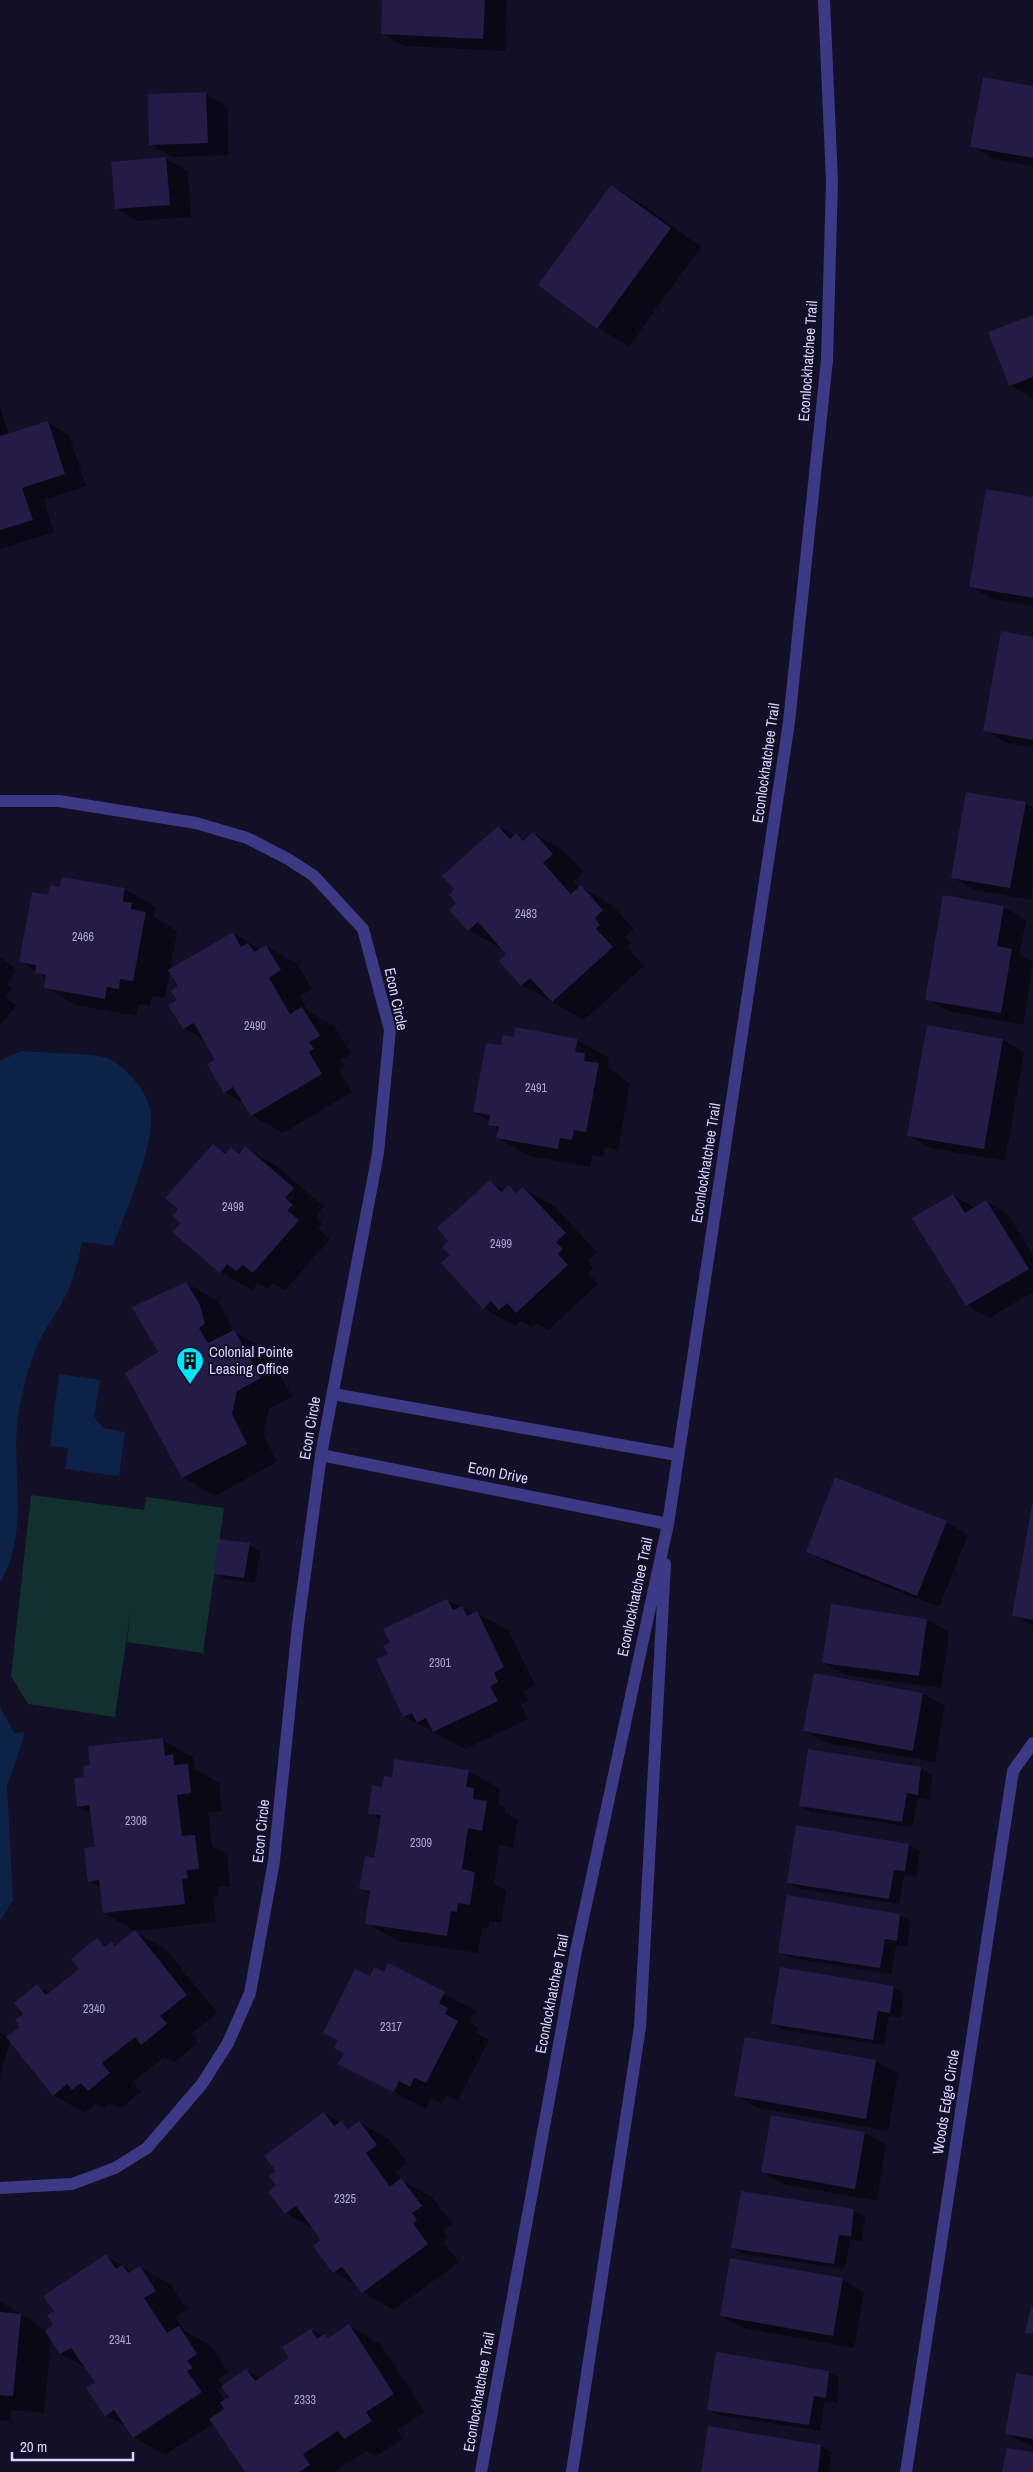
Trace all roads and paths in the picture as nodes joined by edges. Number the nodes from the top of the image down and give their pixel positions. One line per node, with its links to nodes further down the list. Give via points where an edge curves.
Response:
1 (824, 0): 5 (street, Econlockhatchee Trail, via 832,181 827,360 789,722)
2 (0, 801): 3 (street, Econ Circle, via 59,800 196,824 247,838 314,876 363,929 390,1030 378,1153)
3 (333, 1394): 4 (street, Econ Circle); 5 (street)
4 (321, 1455): 6 (street, Econ Drive); 8 (street, Econ Circle, via 298,1625 274,1861 250,1993 241,2015 202,2084 147,2148 115,2168 72,2184)
5 (677, 1455): 6 (street, Econlockhatchee Trail)
6 (668, 1524): 9 (street, Econlockhatchee Trail, via 576,1951); 10 (street, Econlockhatchee Trail, via 640,2026)
7 (1033, 1743): 11 (street, Woods Edge Circle, via 1013,1770)
8 (0, 2188)
9 (481, 2472)
10 (572, 2472)
11 (906, 2472)

